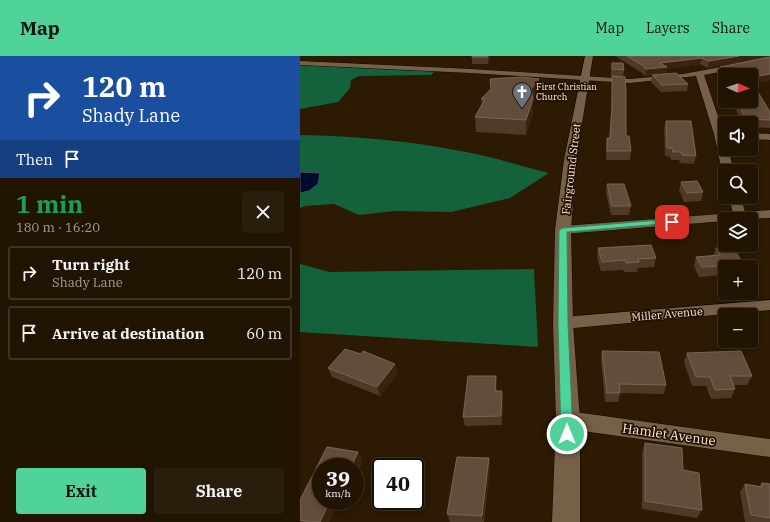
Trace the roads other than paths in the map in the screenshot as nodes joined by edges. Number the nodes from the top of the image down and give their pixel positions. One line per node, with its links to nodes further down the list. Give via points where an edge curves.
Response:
1 (315, 56): 4 (street)
2 (589, 56): 6 (street, Fairground Street)
3 (770, 60): 5 (street)
4 (302, 64): 6 (street)
5 (699, 73): 6 (street, via 630,81); 7 (street)
6 (584, 78): 13 (street, Fairground Street, via 570,160)
7 (718, 123)
8 (758, 136): 9 (street)
9 (770, 137)
10 (770, 214): 11 (street)
11 (758, 215)
12 (718, 218): 13 (street)
13 (563, 230): 15 (street, Fairground Street)
14 (770, 305): 15 (street, Miller Avenue)
15 (563, 323): 16 (street, Fairground Street)
16 (568, 420): 17 (street, Hamlet Avenue); 18 (street, Fairground Street)
17 (770, 448)
18 (566, 522)

